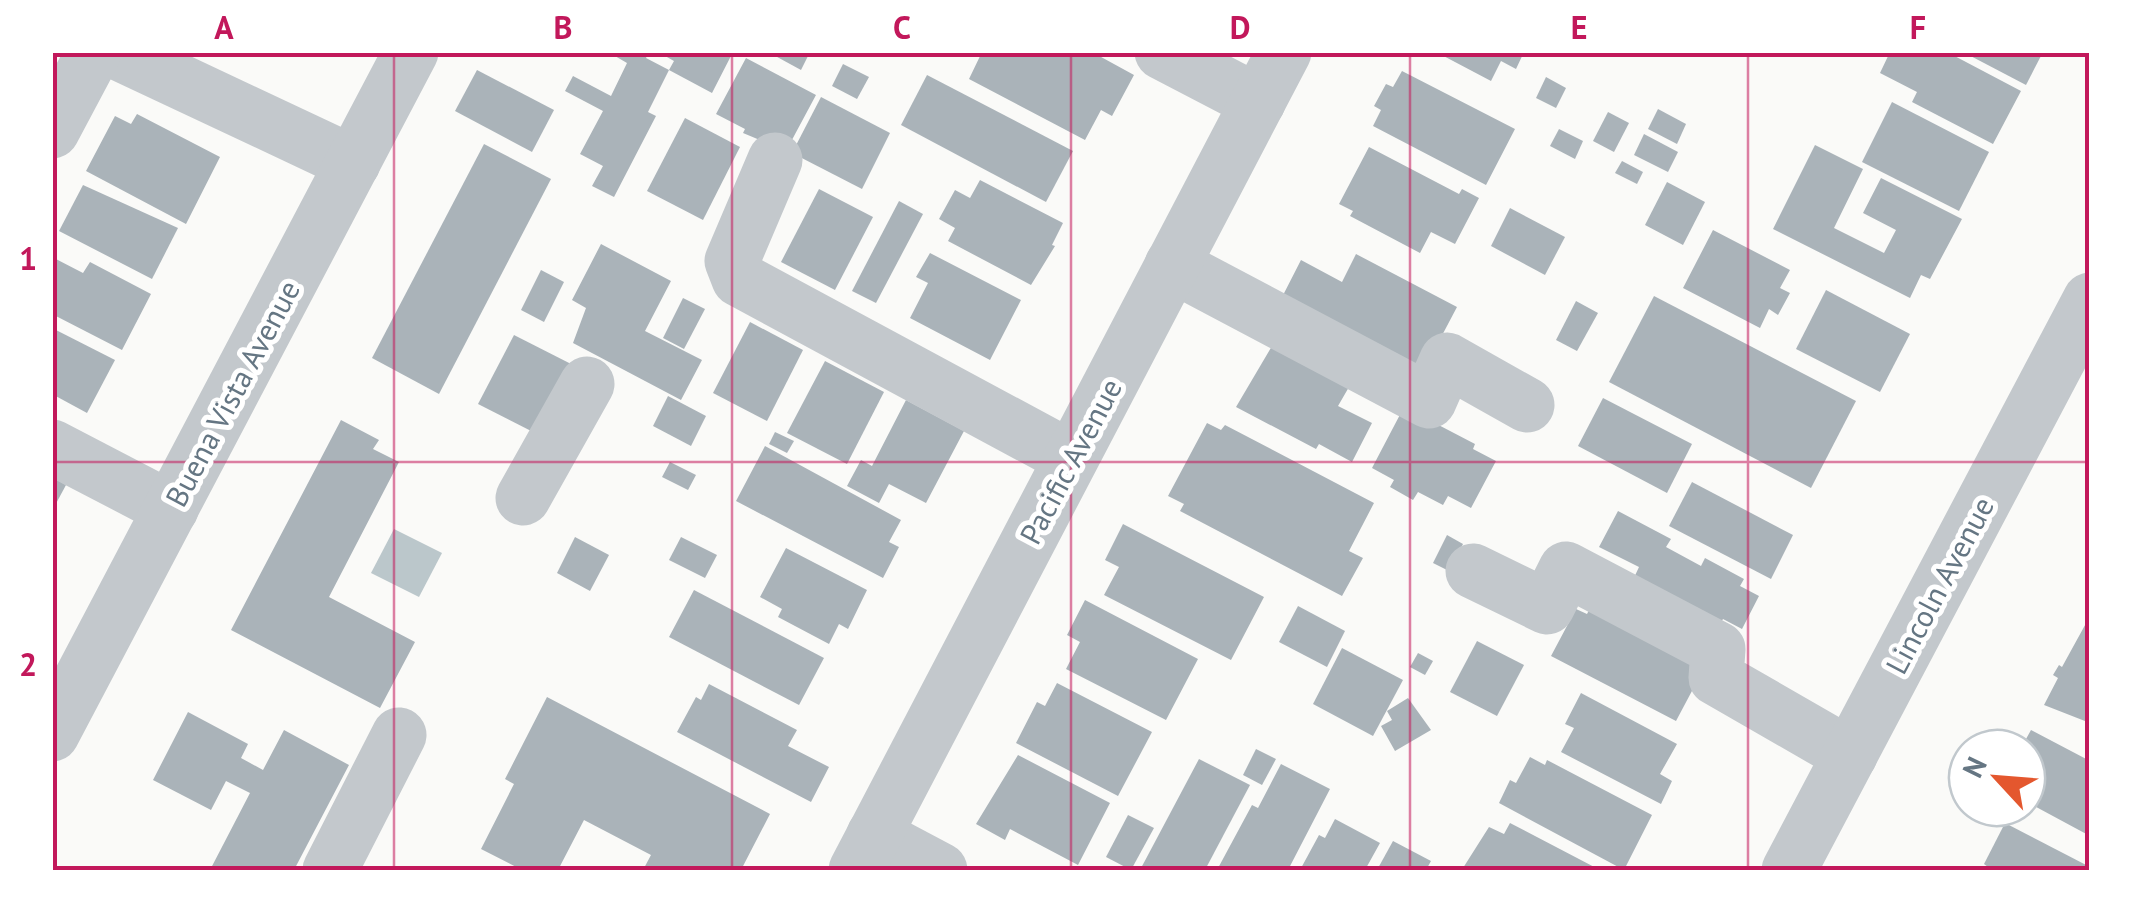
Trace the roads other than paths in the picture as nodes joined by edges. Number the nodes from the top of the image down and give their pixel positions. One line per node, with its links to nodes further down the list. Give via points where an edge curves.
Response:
1 (94, 52): 7 (street)
2 (117, 52): 9 (street)
3 (411, 52): 9 (street, Buena Vista Avenue)
4 (1162, 52): 6 (street)
5 (1284, 52): 6 (street, Pacific Avenue)
6 (1258, 102): 10 (street, Pacific Avenue)
7 (52, 132)
8 (775, 160): 15 (street, via 732,262 739,278)
9 (353, 162): 17 (street, Buena Vista Avenue)
10 (1172, 265): 13 (street, via 1429,401 1448,360); 15 (street, Pacific Avenue)
11 (2090, 300): 21 (street, Lincoln Avenue)
12 (587, 384): 16 (street)
13 (1527, 405)
14 (52, 447): 17 (street)
15 (1071, 458): 22 (street, Pacific Avenue)
16 (522, 498)
17 (171, 508): 19 (street, Buena Vista Avenue)
18 (1473, 571): 21 (street, via 1547,607 1566,569 1718,649 1716,678)
19 (52, 734)
20 (399, 735): 23 (street)
21 (1850, 755): 25 (street, Lincoln Avenue)
22 (865, 853): 24 (street)
23 (330, 870)
24 (940, 870)
25 (1789, 870)

